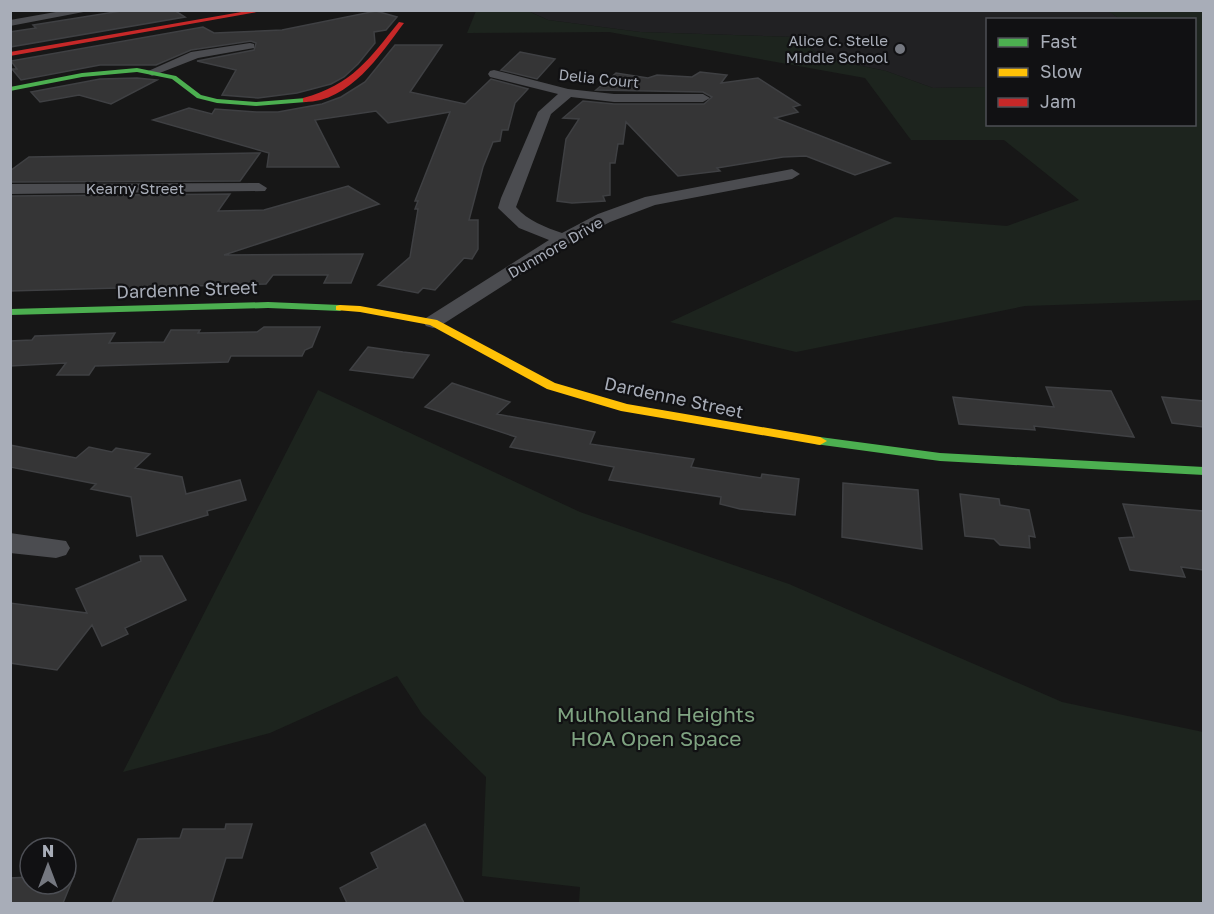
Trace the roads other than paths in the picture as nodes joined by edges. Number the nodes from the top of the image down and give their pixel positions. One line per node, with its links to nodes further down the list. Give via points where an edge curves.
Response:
1 (247, 10): 7 (street)
2 (266, 10): 7 (street)
3 (81, 11): 4 (street)
4 (10, 23)
5 (401, 23): 8 (street, via 351,82 306,100 253,105 224,103 197,97 183,81)
6 (250, 46): 8 (street, via 195,56)
7 (10, 52)
8 (152, 72): 10 (street, via 92,74)
9 (494, 74): 11 (street, Delia Court)
10 (10, 89)
11 (568, 93): 12 (street, Delia Court, via 615,98); 16 (street, via 545,112 507,208 516,219 536,230)
12 (703, 98)
13 (792, 174): 16 (street, Dunmore Drive, via 651,201 604,218)
14 (259, 188): 15 (street, Kearny Street)
15 (10, 189)
16 (564, 239): 18 (street, Dunmore Drive)
17 (10, 312): 18 (street, Dardenne Street, via 268,305 360,309)
18 (433, 322): 19 (street, Dardenne Street, via 551,386 625,408 774,435 940,457)
19 (1203, 471)
20 (10, 543): 21 (street)
21 (56, 548)

